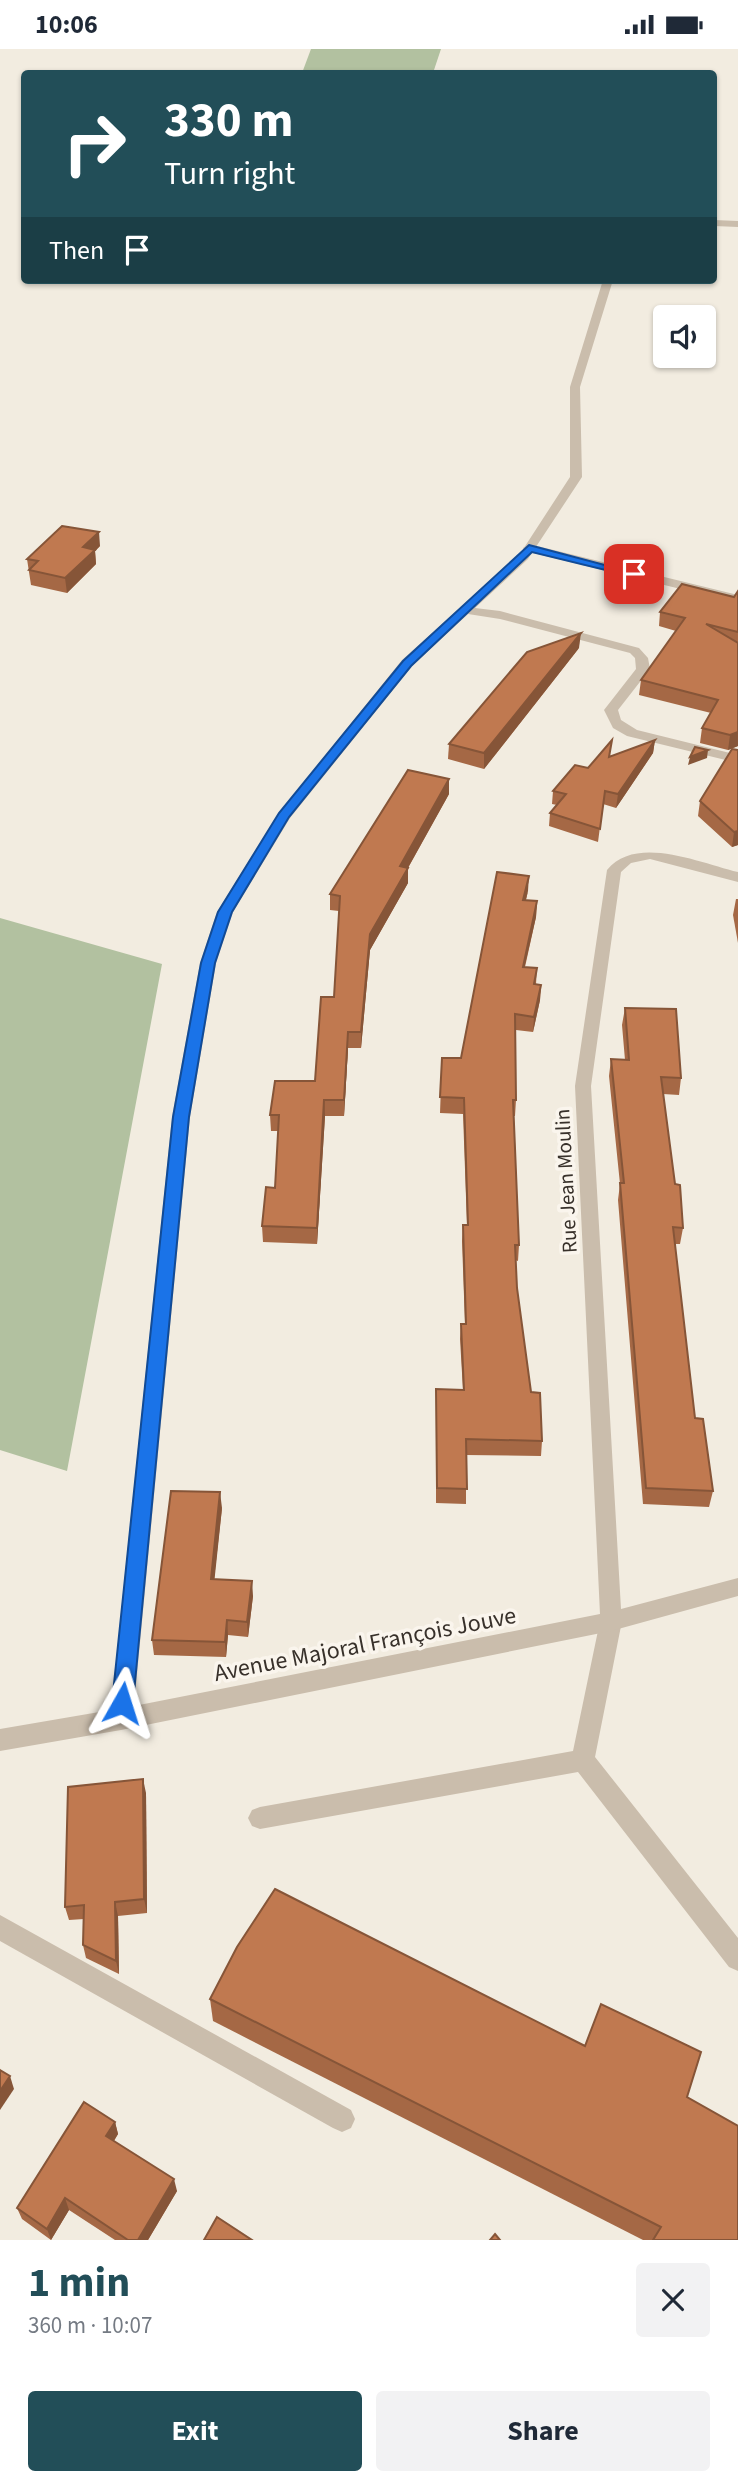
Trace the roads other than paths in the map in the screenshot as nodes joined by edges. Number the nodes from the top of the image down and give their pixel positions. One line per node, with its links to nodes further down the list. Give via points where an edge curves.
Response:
1 (717, 223): 2 (street)
2 (738, 224)
3 (607, 284): 4 (street, via 575,387 576,477)
4 (529, 548): 5 (street); 6 (street)
5 (738, 599)
6 (465, 610): 7 (street, via 500,615 639,653 643,669 611,710 619,727); 11 (street, via 407,663 284,816 225,912 208,963 181,1117)
7 (738, 759)
8 (738, 877): 10 (street, Rue Jean Moulin, via 650,855 626,860 614,870 583,1086)
9 (738, 1587): 10 (street, Avenue Majoral François Jouve)
10 (611, 1621): 11 (street, Avenue Majoral François Jouve); 13 (street)
11 (121, 1719): 12 (street, Avenue Majoral François Jouve)
12 (0, 1740)
13 (583, 1760): 14 (street); 16 (street)
14 (260, 1818)
15 (0, 1927): 17 (street)
16 (738, 1958)
17 (342, 2119)

